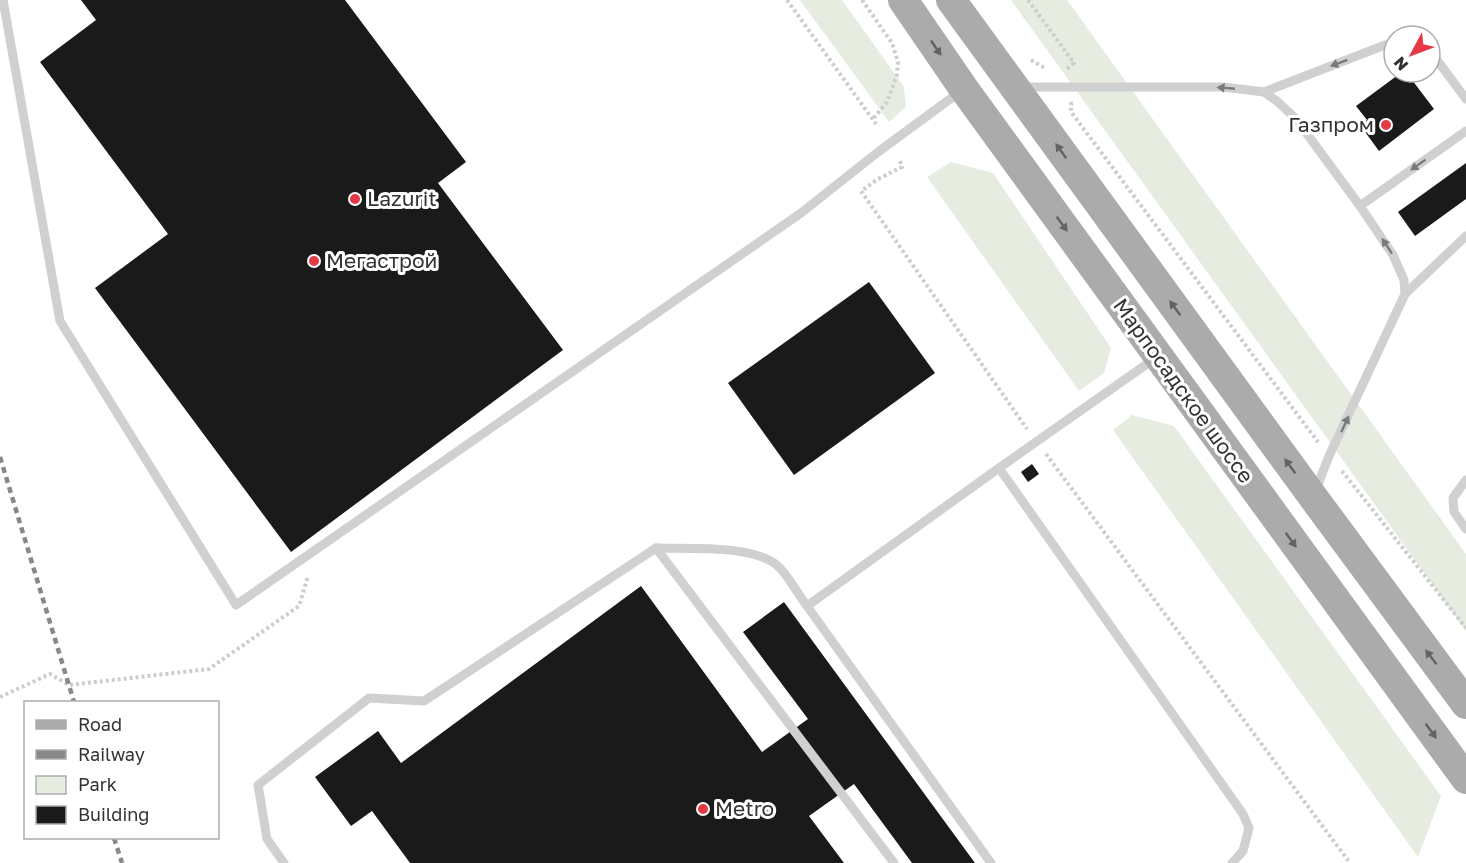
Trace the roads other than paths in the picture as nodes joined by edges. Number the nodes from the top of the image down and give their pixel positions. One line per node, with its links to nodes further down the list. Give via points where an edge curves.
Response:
1 (3, 0): 7 (lane, via 60,321 236,605 801,213)
2 (903, 0): 7 (main road, Марпосадское шоссе, one-way to 7)
3 (951, 0): 6 (main road, Марпосадское шоссе)
4 (1382, 46): 8 (lane, one-way to 8)
5 (1442, 67): 9 (lane)
6 (1006, 76): 7 (main road); 8 (lane, one-way to 6); 17 (main road, Марпосадское шоссе, one-way to 6)
7 (964, 89): 14 (main road, Марпосадское шоссе, one-way to 14)
8 (1264, 92): 11 (lane, via 1296,119)
9 (1466, 99)
10 (1466, 131): 11 (lane, one-way to 11)
11 (1360, 206): 13 (lane, one-way to 11, via 1404,280 1393,255)
12 (1466, 236): 13 (lane)
13 (1405, 294): 17 (lane, one-way to 13)
14 (1158, 357): 15 (lane); 22 (main road, Марпосадское шоссе, one-way to 22)
15 (999, 468): 20 (lane); 26 (lane, via 1243,814 1249,828 1243,851)
16 (1466, 480): 18 (lane, via 1453,498 1454,512)
17 (1313, 497): 21 (main road, Марпосадское шоссе, one-way to 17)
18 (1466, 529)
19 (656, 548): 20 (lane, via 735,550 762,556 779,567); 23 (lane, via 424,701 369,698 258,785 267,839); 24 (lane)
20 (807, 606): 25 (lane)
21 (1466, 704)
22 (1466, 779)
23 (284, 863)
24 (894, 863)
25 (991, 863)
26 (1232, 863)

